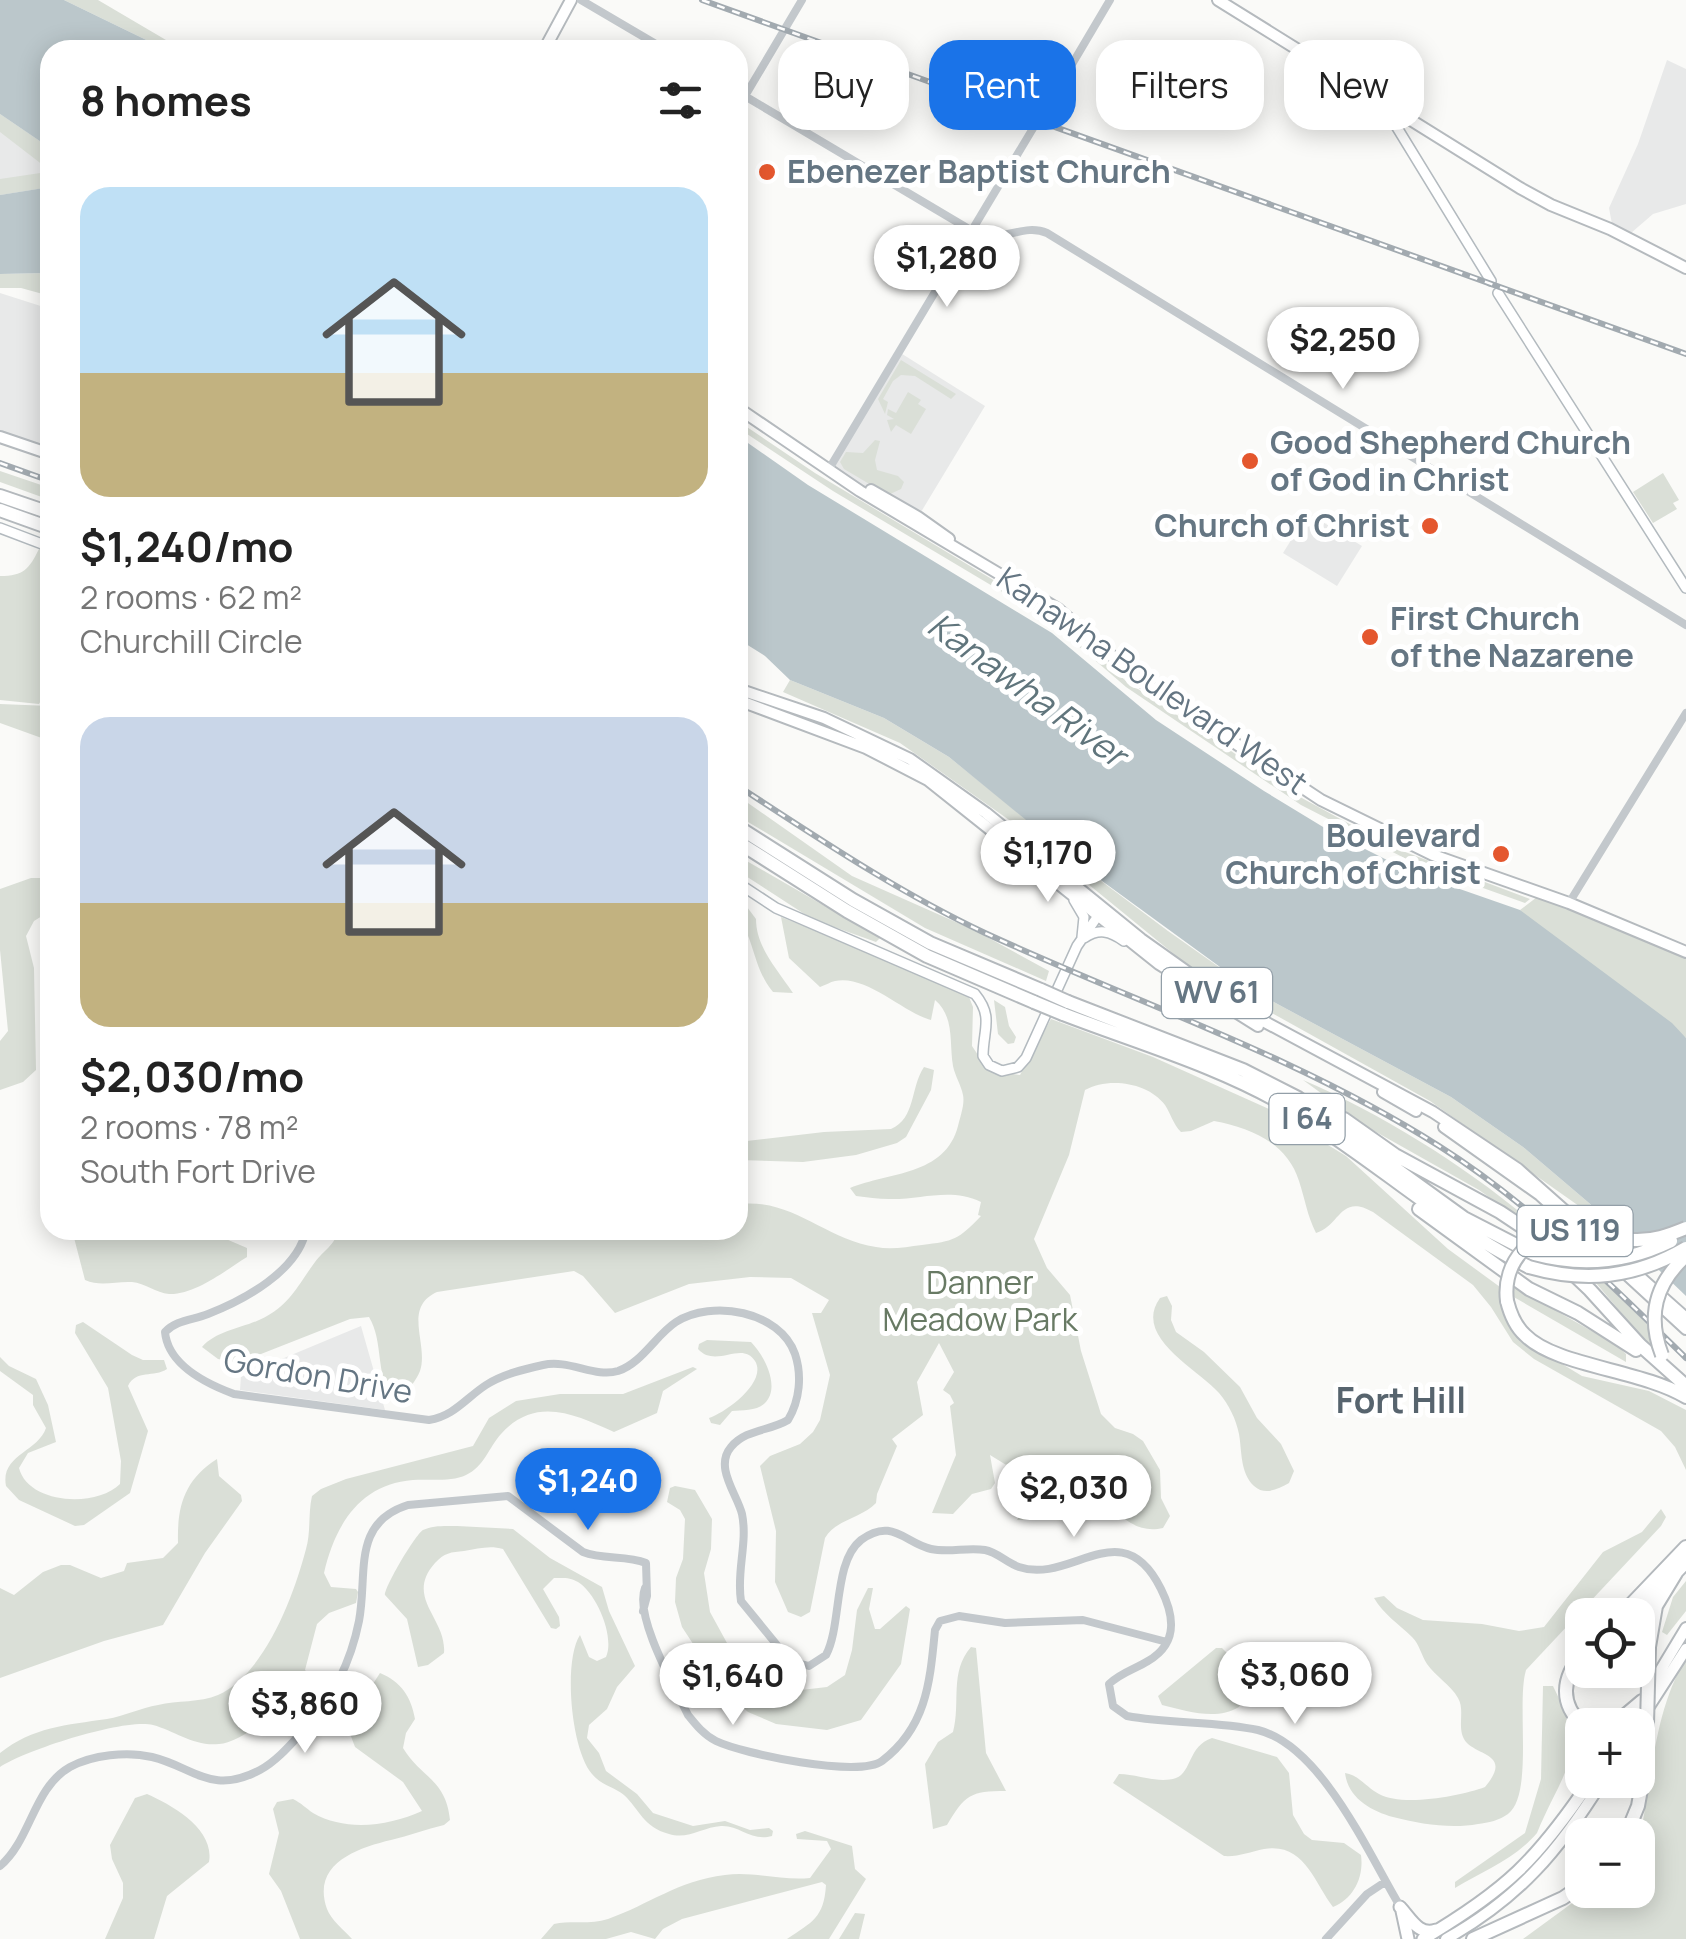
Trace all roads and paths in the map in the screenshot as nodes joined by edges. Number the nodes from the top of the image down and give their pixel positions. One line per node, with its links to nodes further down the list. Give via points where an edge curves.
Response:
1 (802, 0): 8 (street)
2 (1110, 0): 12 (street)
3 (1218, 0): 7 (main road)
4 (574, 1): 5 (main road); 6 (street)
5 (548, 40)
6 (647, 40)
7 (1284, 41)
8 (748, 83)
9 (748, 98): 12 (street)
10 (1424, 128): 13 (main road, via 1551,205)
11 (1399, 130): 14 (main road)
12 (972, 231): 19 (street); 27 (street, via 992,238 1028,230 1046,234)
13 (1686, 268)
14 (1491, 281)
15 (1498, 293): 26 (main road)
16 (748, 415): 19 (main road, Kanawha Boulevard West)
17 (0, 440): 18 (main road)
18 (40, 454)
19 (829, 469): 35 (main road, Kanawha Boulevard West, via 918,517 1058,609 1140,680 1322,800 1418,848)
20 (0, 496): 22 (highway)
21 (0, 510): 23 (highway)
22 (40, 510)
23 (40, 524)
24 (0, 528): 25 (main road)
25 (40, 543)
26 (1686, 588)
27 (1686, 625)
28 (748, 692): 36 (main road, WV 61, via 824,718 910,759 986,813)
29 (748, 704): 33 (main road, WV 61, via 907,768)
30 (1686, 713): 35 (street)
31 (748, 833): 40 (highway, I 64, via 853,900)
32 (748, 848): 40 (highway, I 64, via 927,956)
33 (1036, 865): 36 (main road, WV 61); 37 (main road, via 1080,907)
34 (748, 890): 37 (main road, via 776,908 975,994 988,1019 983,1056 1002,1071 1026,1058)
35 (1569, 902): 38 (main road, Kanawha Boulevard West)
36 (1101, 911): 37 (main road); 39 (main road, WV 61); 48 (main road, WV 61, via 1233,1003 1467,1133 1549,1194)
37 (1082, 939): 39 (main road, via 1106,931)
38 (1686, 952)
39 (1159, 964): 49 (main road, WV 61, via 1473,1146 1540,1195)
40 (1038, 996): 41 (highway, I 64, bridge)
41 (1066, 1008): 42 (highway, I 64, via 1243,1070); 43 (highway, I 64, via 1242,1082)
42 (1298, 1098): 47 (highway, I 64); 50 (highway, via 1343,1118 1526,1230)
43 (1354, 1150): 47 (highway, I 64, via 1494,1250); 51 (highway, via 1392,1189 1487,1261 1616,1336)
44 (1686, 1230): 47 (highway, I 64, bridge, via 1658,1247 1604,1262); 51 (highway, US 119, bridge, via 1657,1239 1576,1231 1540,1237 1510,1269 1506,1301 1518,1327 1542,1347)
45 (304, 1240): 58 (street, Gordon Drive, via 264,1284 165,1332 168,1345 205,1383 234,1394 428,1420 451,1414 496,1380 546,1364 621,1370 694,1314 767,1321 795,1356 798,1394 788,1420 741,1438 726,1454 743,1518 739,1589 749,1612 790,1661 816,1664 829,1650 855,1546 892,1531 925,1548 988,1550 1032,1570 1096,1553 1129,1554 1156,1579 1173,1612)
46 (1686, 1252): 47 (highway, I 64, bridge, via 1608,1277 1576,1276); 50 (highway, US 119, bridge, via 1655,1301 1654,1334)
47 (1532, 1260)
48 (1686, 1318)
49 (1686, 1329)
50 (1686, 1386)
51 (1686, 1397)
52 (1686, 1547): 55 (highway)
53 (1686, 1562): 54 (highway)
54 (1676, 1573): 56 (highway); 66 (highway, bridge, via 1656,1606 1648,1647 1646,1762)
55 (1637, 1598)
56 (1652, 1598)
57 (1686, 1628): 60 (main road)
58 (1167, 1642): 67 (street, via 1083,1620 950,1617 935,1630 923,1710 878,1764 765,1758 712,1739 688,1715 651,1636 644,1611 648,1568 641,1560 582,1552 508,1496 408,1505 380,1519 366,1546 359,1618 332,1693 262,1769 239,1778 200,1778 134,1754 72,1766 45,1791); 68 (street, via 1152,1659 1112,1680 1113,1706 1127,1716 1254,1729 1283,1742 1328,1783)
59 (1686, 1648): 63 (main road)
60 (1642, 1701): 61 (highway); 62 (main road)
61 (1634, 1708)
62 (1638, 1708)
63 (1648, 1708)
64 (1578, 1798): 71 (highway, via 1526,1867)
65 (1591, 1798): 71 (main road, via 1526,1882 1483,1918)
66 (1633, 1818)
67 (0, 1866)
68 (1386, 1882): 70 (street); 72 (street)
69 (1565, 1897): 75 (highway)
70 (1400, 1907): 71 (highway, via 1423,1932); 73 (highway); 74 (street)
71 (1445, 1933): 74 (highway)
72 (1326, 1939)
73 (1408, 1939)
74 (1421, 1939)
75 (1473, 1939)

